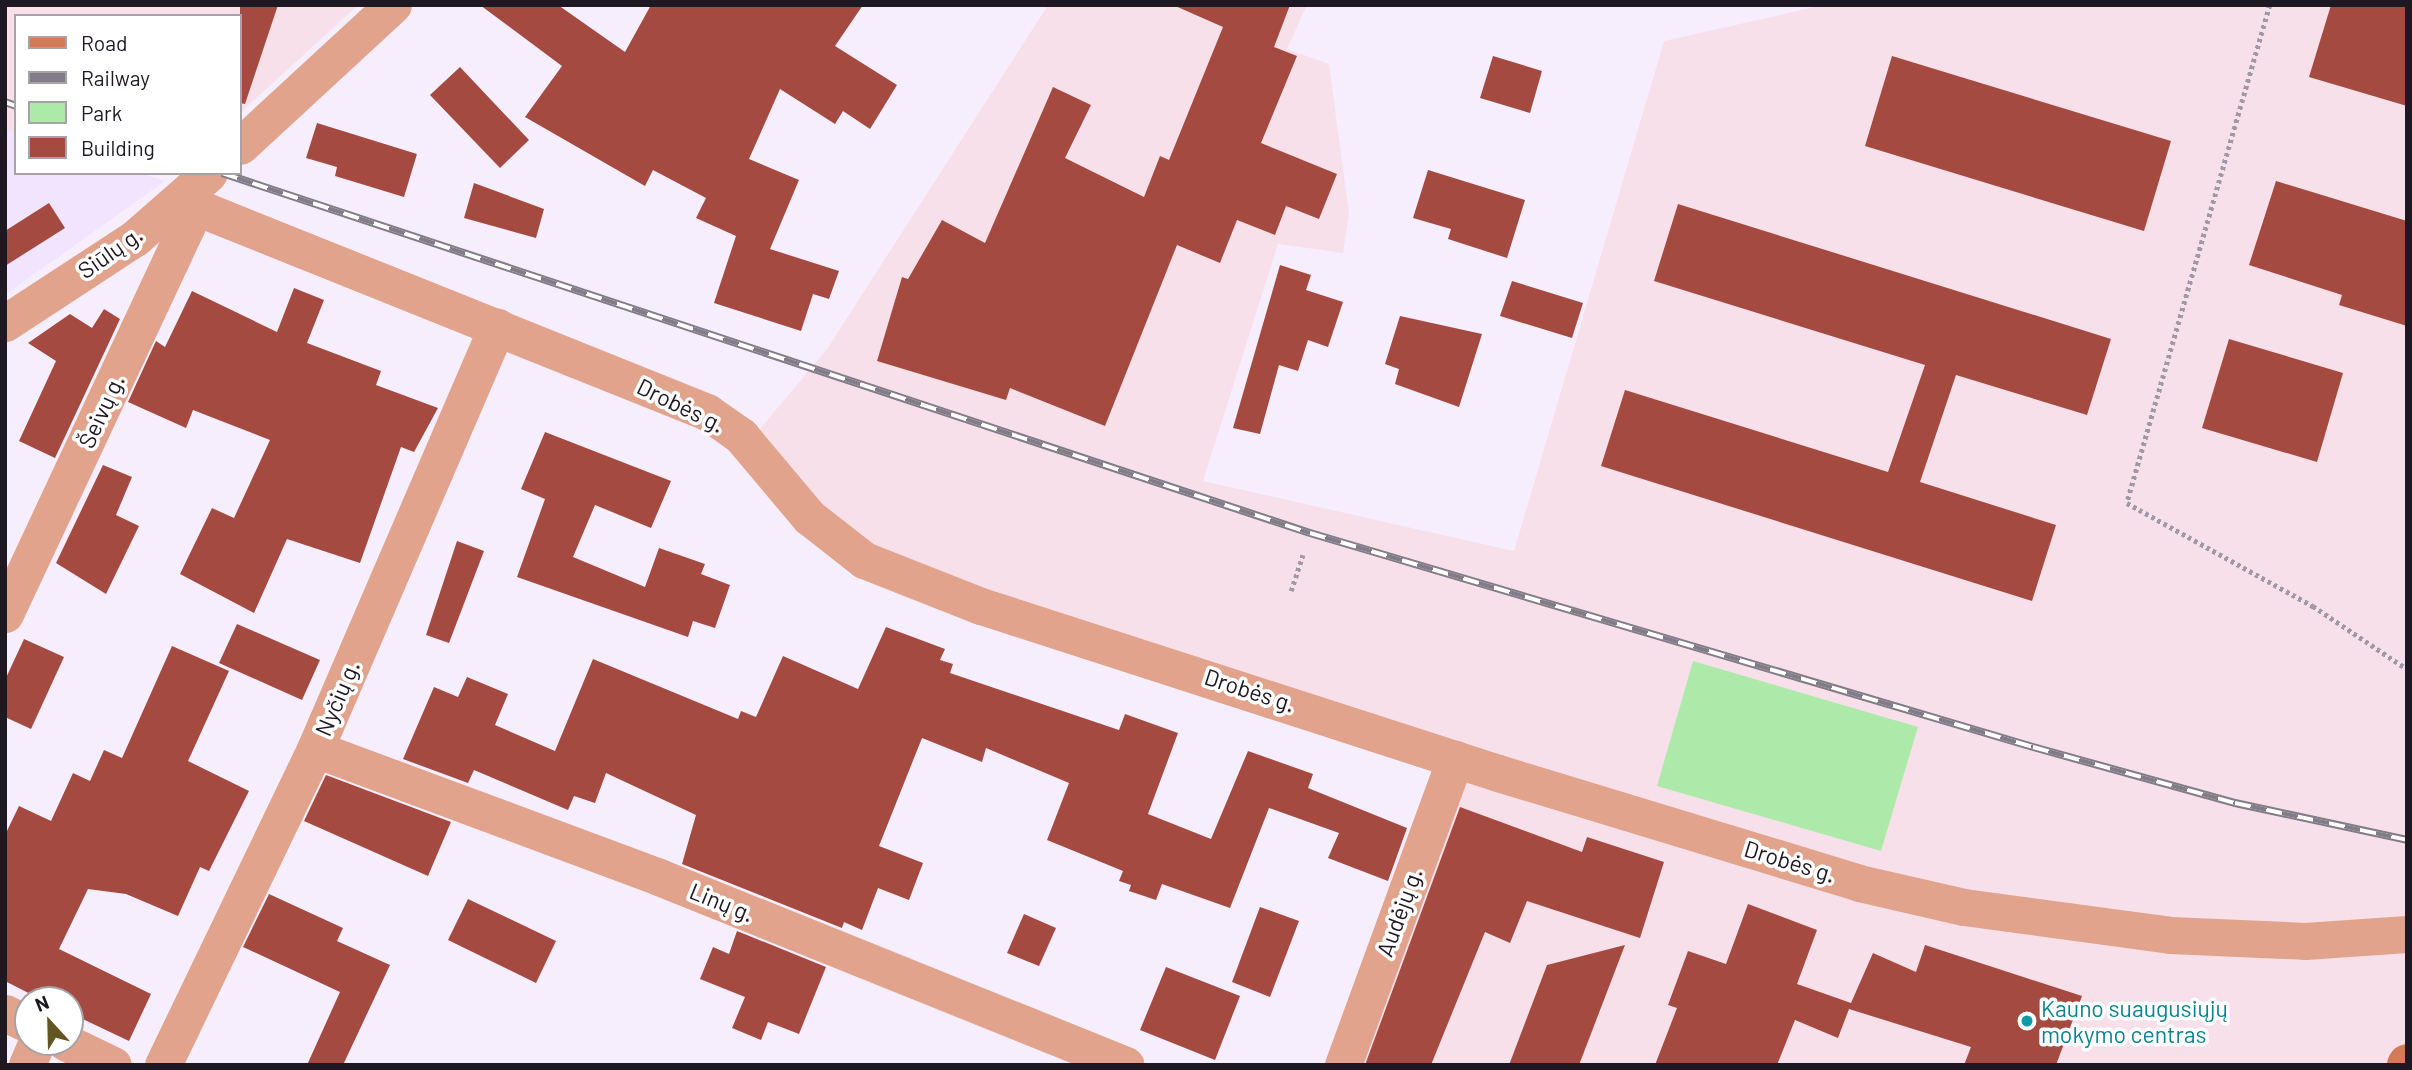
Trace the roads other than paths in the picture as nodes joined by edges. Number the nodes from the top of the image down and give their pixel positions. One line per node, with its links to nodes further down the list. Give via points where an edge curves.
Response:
1 (393, 5): 2 (street)
2 (242, 144)
3 (197, 192): 4 (street, Siūlų g.); 5 (street, Drobės g.); 6 (street, Šeivų g.)
4 (5, 323)
5 (497, 326): 7 (street, Nyčių g.); 8 (street, Drobės g., via 707,412 741,436 833,538 898,577)
6 (5, 614)
7 (315, 749): 12 (street, Nyčių g.); 13 (street, Linų g., via 659,877)
8 (1455, 759): 9 (street, Drobės g., via 1859,883 1964,907 2170,935 2305,940); 14 (street, Audėjų g.)
9 (2407, 934)
10 (84, 1051): 11 (street)
11 (113, 1065)
12 (163, 1065)
13 (1126, 1065)
14 (1343, 1065)

